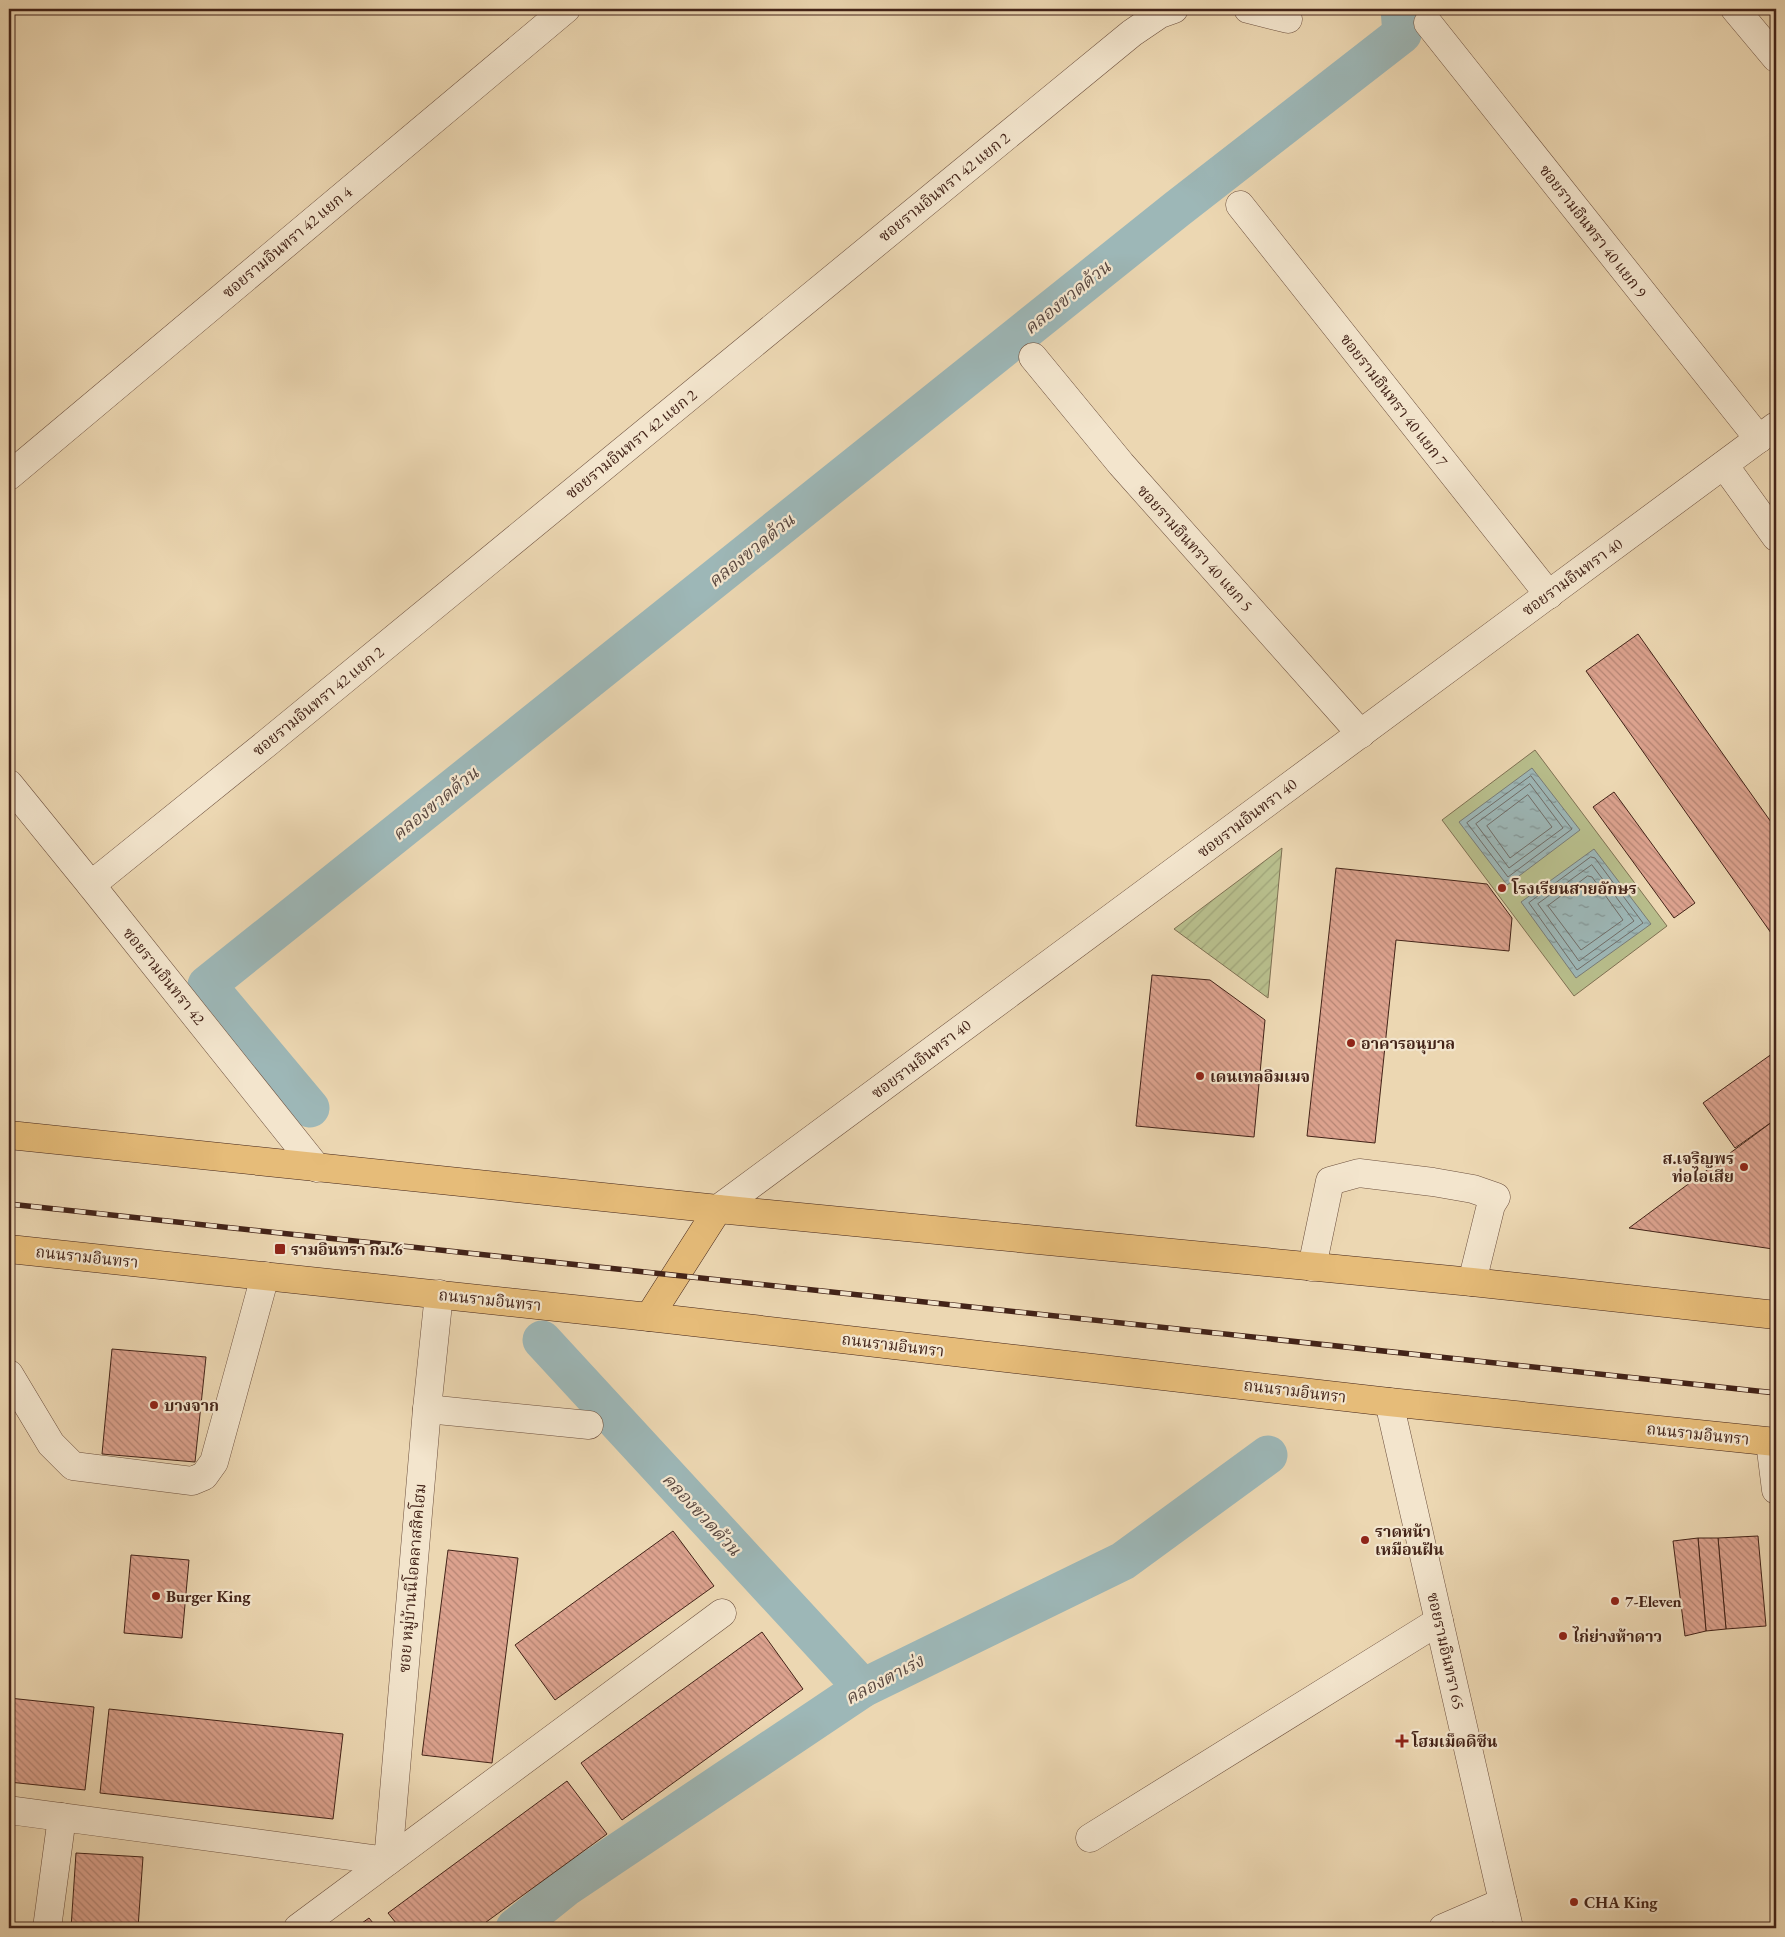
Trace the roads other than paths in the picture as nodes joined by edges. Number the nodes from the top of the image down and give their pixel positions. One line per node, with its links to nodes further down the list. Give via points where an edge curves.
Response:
1 (566, 9): 12 (street, ซอยรามอินทรา 42 แยก 4)
2 (1174, 9): 17 (street, ซอยรามอินทรา 42 แยก 2, via 1160,14 1132,33)
3 (1248, 9): 5 (street)
4 (1735, 9): 7 (street)
5 (1288, 20)
6 (1428, 23): 10 (street, ซอยรามอินทรา 40 แยก 9)
7 (1776, 58)
8 (1240, 206): 14 (street, ซอยรามอินทรา 40 แยก 7)
9 (1033, 357): 15 (street, ซอยรามอินทรา 40 แยก 5, via 1120,464)
10 (1767, 433): 11 (street, ซอยรามอินทรา 40)
11 (1724, 465): 13 (street); 14 (street, ซอยรามอินทรา 40)
12 (9, 476)
13 (1776, 537)
14 (1549, 594): 15 (street, ซอยรามอินทรา 40)
15 (1361, 734): 20 (street, ซอยรามอินทรา 40)
16 (9, 784): 17 (street, ซอยรามอินทรา 42)
17 (92, 885): 19 (street, ซอยรามอินทรา 42)
18 (9, 1135): 19 (main road)
19 (317, 1168): 20 (main road)
20 (718, 1210): 22 (main road); 27 (main road)
21 (9, 1249): 23 (main road, ถนนรามอินทรา)
22 (1312, 1267): 24 (main road); 24 (street, via 1330,1181 1359,1173 1473,1189 1496,1197 1491,1205)
23 (265, 1276): 25 (main road, ถนนรามอินทรา); 28 (street, via 214,1462 204,1476 192,1481 73,1466 51,1444)
24 (1472, 1282): 26 (main road)
25 (439, 1294): 27 (main road, ถนนรามอินทรา); 30 (street, ซอย หมู่บ้านนีโอคลาสสิคโฮม)
26 (1776, 1315)
27 (650, 1317): 29 (main road, ถนนรามอินทรา)
28 (9, 1374)
29 (1389, 1402): 32 (main road, ถนนรามอินทรา); 35 (street, ซอยรามอินทรา 65)
30 (427, 1409): 31 (street); 39 (street, ซอย หมู่บ้านนีโอคลาสสิคโฮม)
31 (588, 1425)
32 (1773, 1442): 33 (street)
33 (1776, 1490)
34 (722, 1613): 39 (street)
35 (1439, 1621): 38 (street); 40 (street, ซอยรามอินทรา 65)
36 (9, 1810): 37 (street)
37 (62, 1817): 39 (street); 41 (street)
38 (1090, 1838)
39 (388, 1861): 42 (street)
40 (1503, 1902): 43 (street); 44 (street, ซอยรามอินทรา 65)
41 (47, 1928)
42 (298, 1928)
43 (1443, 1928)
44 (1509, 1928)

